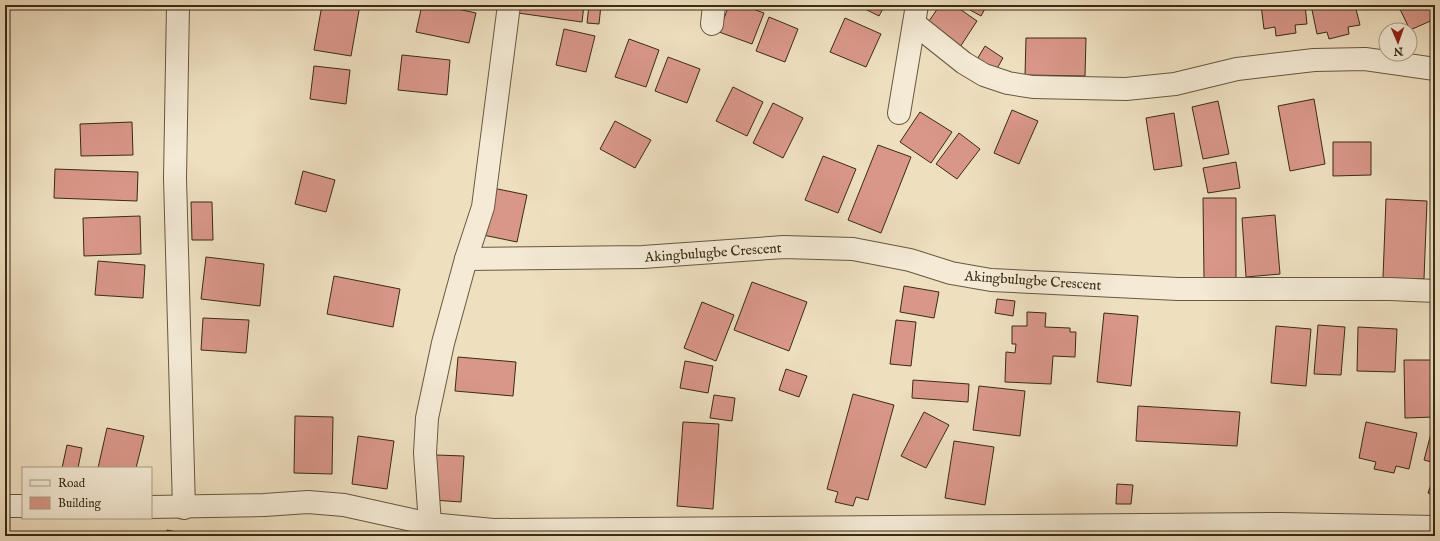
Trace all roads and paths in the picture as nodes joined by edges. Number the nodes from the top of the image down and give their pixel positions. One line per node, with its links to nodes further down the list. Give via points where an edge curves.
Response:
1 (178, 5): 11 (street, via 175,178)
2 (509, 5): 6 (street, via 483,207)
3 (916, 14): 4 (street, via 964,63 1008,83 1033,87 1126,89 1175,84 1237,69 1314,60 1365,59); 5 (street)
4 (1435, 69)
5 (899, 113)
6 (466, 259): 7 (street, Akingbulugbe Crescent, via 643,257 784,247 853,249 991,280 1178,289); 12 (street, via 443,342 427,418 425,453)
7 (1435, 291)
8 (5, 506): 9 (street)
9 (22, 506)
10 (152, 508): 11 (street)
11 (184, 508): 12 (street, via 308,502 344,505)
12 (430, 524): 13 (street, via 493,530 1274,524)
13 (1435, 527)

